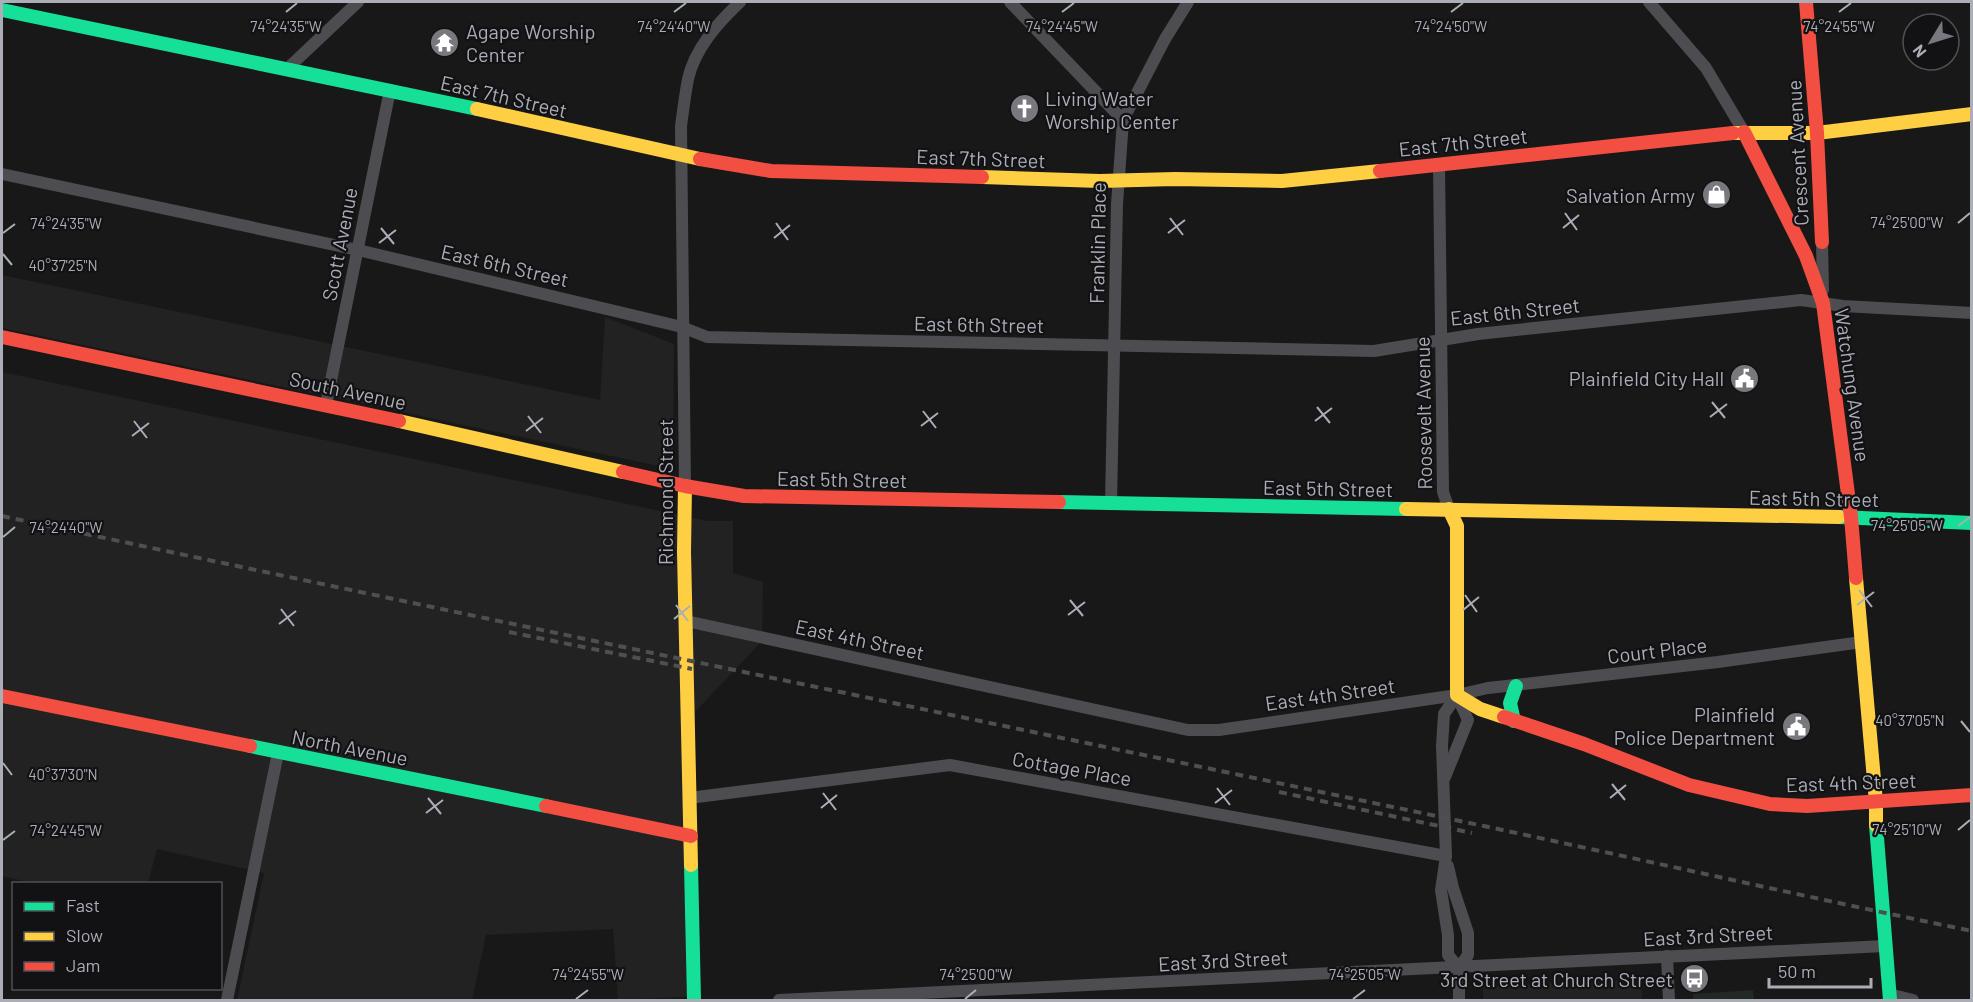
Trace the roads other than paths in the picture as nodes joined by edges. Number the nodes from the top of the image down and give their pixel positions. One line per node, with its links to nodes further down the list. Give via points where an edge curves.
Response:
1 (358, 2): 8 (street)
2 (740, 2): 14 (street, Richmond Street, via 701,45 688,77 681,126)
3 (1011, 2): 11 (street)
4 (1188, 2): 11 (street, Franklin Place)
5 (1649, 2): 12 (street, Watchung Avenue, via 1706,68)
6 (1806, 2): 13 (street, Crescent Avenue)
7 (2, 10): 8 (street, East 7th Street)
8 (287, 69): 9 (street, East 7th Street)
9 (390, 90): 14 (street, East 7th Street); 19 (street, Scott Avenue)
10 (1971, 114): 13 (street, East 7th Street)
11 (1122, 120): 17 (street, Franklin Place)
12 (1744, 132): 13 (street, East 7th Street); 15 (street, East 7th Street); 20 (street, Watchung Avenue, via 1806,256)
13 (1817, 133): 18 (street, Crescent Avenue)
14 (682, 156): 17 (street, East 7th Street, via 771,171); 22 (street, Richmond Street)
15 (1439, 164): 17 (street, East 7th Street, via 1282,181); 24 (street, Roosevelt Avenue)
16 (2, 174): 19 (street, East 6th Street)
17 (1118, 180): 25 (street, Franklin Place)
18 (1822, 242): 20 (street, Crescent Avenue)
19 (358, 250): 22 (street, East 6th Street); 26 (street, Scott Avenue)
20 (1823, 303): 21 (street, East 6th Street); 24 (street, East 6th Street, via 1801,300); 30 (street, Watchung Avenue)
21 (1971, 313)
22 (682, 327): 25 (street, East 6th Street, via 707,338); 27 (street, Richmond Street)
23 (2, 337): 26 (street, South Avenue)
24 (1441, 338): 25 (street, East 6th Street, via 1374,351); 29 (street, Roosevelt Avenue, via 1443,492)
25 (1114, 347): 28 (street, Franklin Place)
26 (326, 405): 27 (street, South Avenue)
27 (685, 486): 28 (street, East 5th Street, via 744,496); 32 (street, Richmond Street)
28 (1111, 503): 29 (street, East 5th Street)
29 (1449, 509): 30 (street, East 5th Street); 35 (street, Roosevelt Avenue, via 1457,526)
30 (1851, 517): 31 (street, East 5th Street); 33 (street, Watchung Avenue)
31 (1971, 523)
32 (686, 621): 35 (street, East 4th Street, via 1188,730 1219,730); 41 (street, Richmond Street)
33 (1862, 642): 34 (street, Court Place); 42 (street, Watchung Avenue)
34 (1516, 686): 35 (street, Court Place); 37 (street, via 1510,695)
35 (1457, 695): 37 (street, East 4th Street, via 1480,709); 39 (street, Roosevelt Avenue, via 1444,714); 39 (street, Roosevelt Avenue, via 1468,720)
36 (2, 696): 38 (street, North Avenue)
37 (1514, 721): 42 (street, East 4th Street, via 1689,785 1728,795 1807,806)
38 (278, 753): 43 (street, North Avenue); 49 (street)
39 (1443, 782): 44 (street, Roosevelt Avenue)
40 (1971, 795): 42 (street, East 4th Street)
41 (689, 798): 43 (street, Richmond Street); 44 (street, Cottage Place, via 950,765)
42 (1876, 802): 45 (street, Watchung Avenue)
43 (691, 836): 50 (street, Richmond Street)
44 (1446, 856): 47 (street, Roosevelt Avenue, via 1441,891 1448,954); 47 (street, Roosevelt Avenue, via 1468,933 1468,955)
45 (1885, 946): 46 (street, East 3rd Street); 48 (street, Watchung Avenue)
46 (1667, 956): 47 (street, East 3rd Street); 53 (street)
47 (1459, 968): 51 (street, East 3rd Street); 52 (street, Roosevelt Avenue)
48 (1889, 997): 54 (street)
49 (227, 1000)
50 (694, 1000)
51 (779, 1000)
52 (1459, 1000)
53 (1669, 1000)
54 (1913, 1000)

